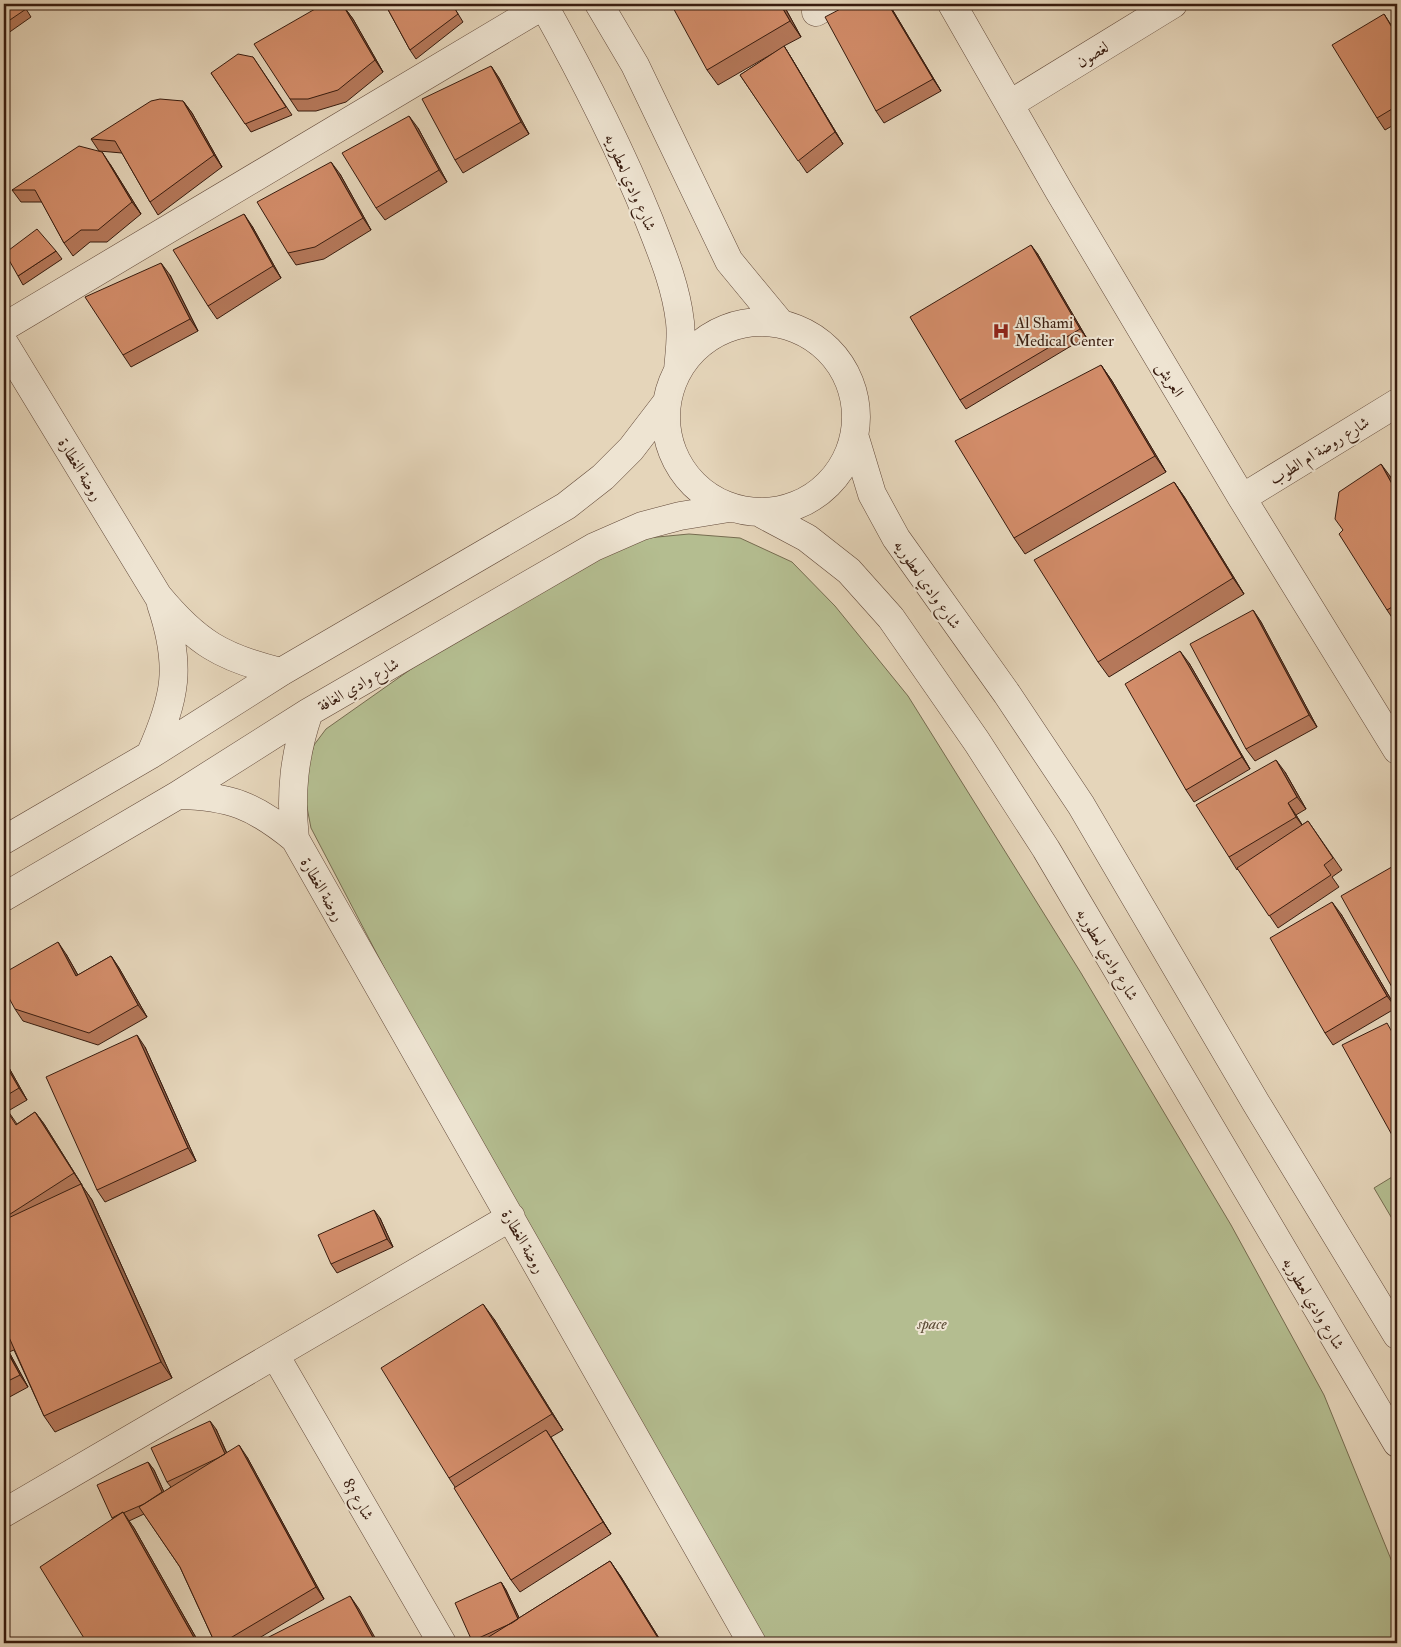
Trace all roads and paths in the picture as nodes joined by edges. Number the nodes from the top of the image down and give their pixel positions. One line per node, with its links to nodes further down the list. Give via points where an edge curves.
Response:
1 (544, 4): 7 (street); 9 (street, شارع وادي لعطوريه, via 630,174 660,246 674,286 680,324)
2 (599, 4): 6 (street, via 635,65 729,261)
3 (952, 4): 5 (street, العريش)
4 (1173, 4): 5 (street, لغصون)
5 (1010, 104): 13 (street, العريش)
6 (781, 324): 9 (street, via 751,322 722,330 696,347); 12 (street, via 810,335 833,354 849,379 856,408)
7 (4, 327)
8 (4, 342): 16 (street, روضة الغطارة)
9 (678, 372): 10 (street)
10 (667, 402): 14 (street, via 668,436 680,466 701,492); 17 (street, via 626,454 566,506)
11 (1397, 402): 13 (street, شارع روضة ام الطوب)
12 (855, 438): 15 (street, via 843,467 822,492 794,508); 26 (street, شارع وادي لعطوريه, via 872,494 896,538 1081,805)
13 (1242, 498): 19 (street, العريش)
14 (729, 508): 15 (street); 18 (street, شارع وادي الغافة, via 642,526 594,547)
15 (762, 514): 28 (street, شارع وادي لعطوريه, via 808,538 849,571 891,618 977,742 1046,849)
16 (158, 596): 17 (street, روضة الغطارة, via 182,624 211,647 245,663); 20 (street, روضة الغطارة, via 171,635 174,676 167,717)
17 (281, 672): 20 (street)
18 (309, 712): 21 (street, شارع وادي الغافة); 23 (street, روضة الغطارة, via 300,736 291,788)
19 (1397, 750)
20 (150, 755): 22 (street)
21 (178, 795): 23 (street, روضة الغطارة, via 210,796 241,804 270,818); 24 (street, شارع وادي الغافة)
22 (4, 840)
23 (295, 840): 25 (street, روضة الغطارة)
24 (4, 897)
25 (511, 1217): 27 (street); 31 (street, روضة الغطارة)
26 (1397, 1335)
27 (275, 1355): 29 (street); 30 (street, شارع 83)
28 (1397, 1443)
29 (4, 1514)
30 (442, 1643)
31 (752, 1643)

